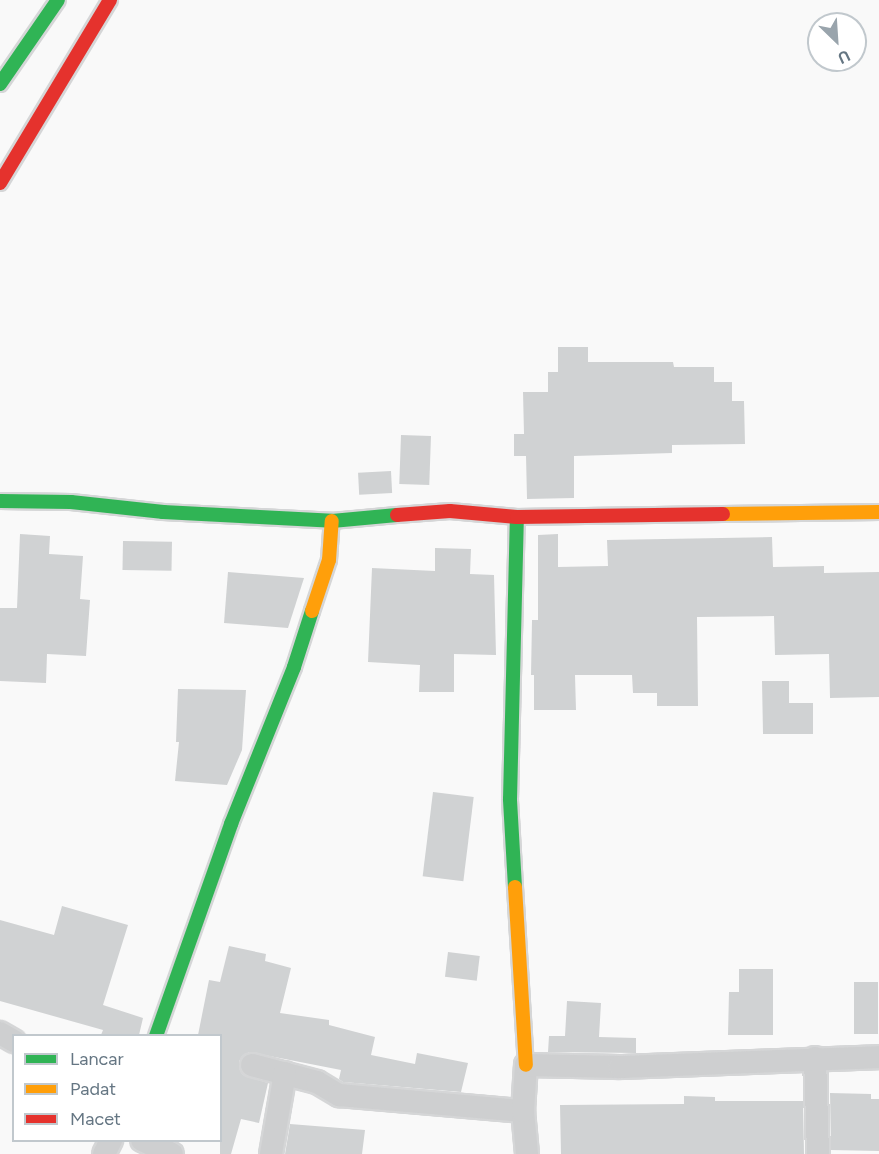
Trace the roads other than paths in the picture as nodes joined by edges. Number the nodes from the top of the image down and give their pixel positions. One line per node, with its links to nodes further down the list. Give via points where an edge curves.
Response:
1 (58, 0): 3 (street)
2 (110, 0): 4 (street)
3 (0, 84)
4 (0, 183)
5 (0, 501): 8 (street, via 71,502 163,512)
6 (879, 512): 7 (street)
7 (517, 517): 8 (street, via 450,511); 13 (street, via 510,799)
8 (332, 521): 9 (street, via 329,560 298,657 231,824)
9 (156, 1034)
10 (815, 1058): 11 (street); 13 (street, via 620,1067); 20 (street)
11 (879, 1058)
12 (252, 1065): 14 (street)
13 (526, 1065): 15 (street)
14 (285, 1073): 15 (street, via 317,1082 339,1095); 18 (street)
15 (523, 1111): 19 (street)
16 (146, 1142): 17 (street)
17 (172, 1154)
18 (271, 1154)
19 (527, 1154)
20 (818, 1154)

